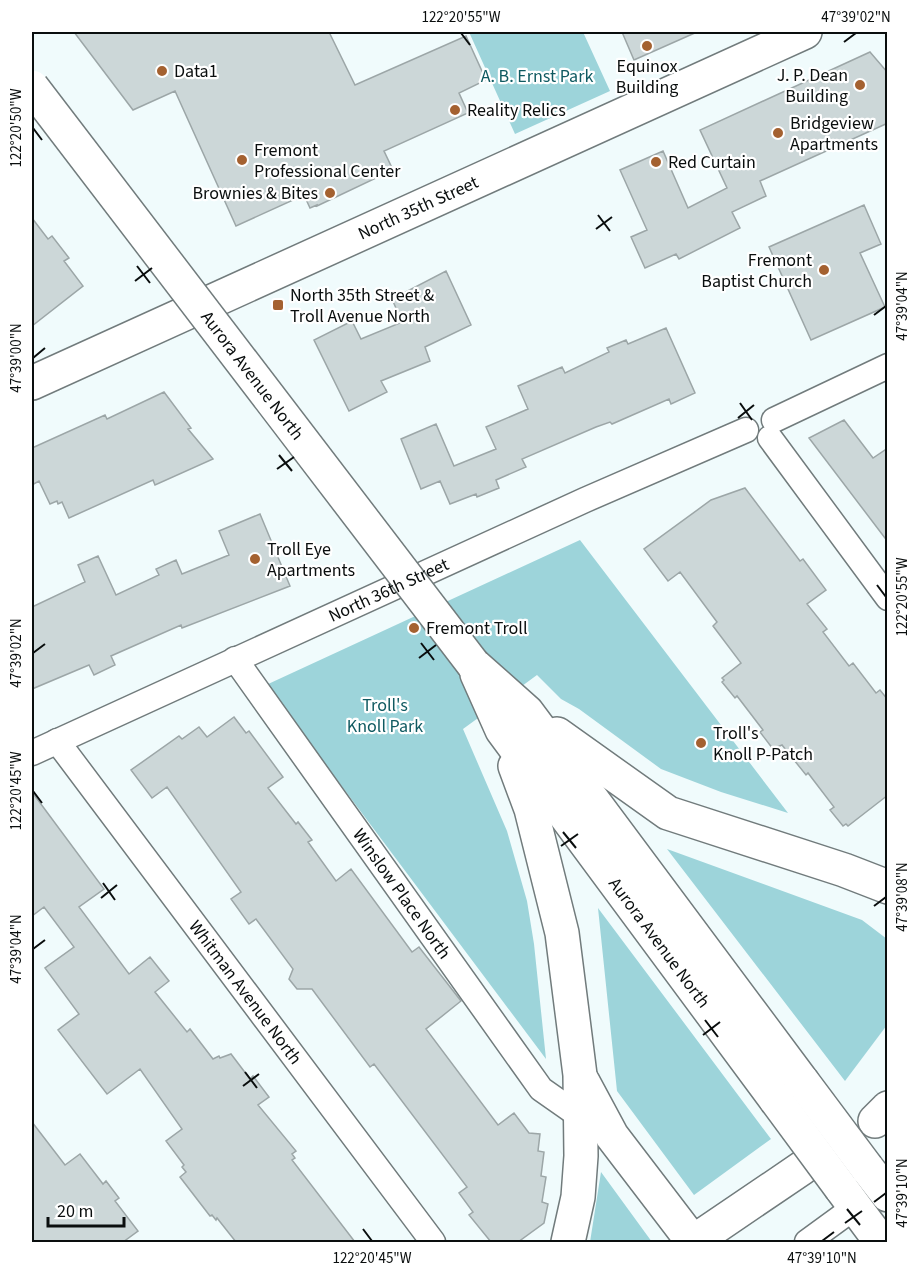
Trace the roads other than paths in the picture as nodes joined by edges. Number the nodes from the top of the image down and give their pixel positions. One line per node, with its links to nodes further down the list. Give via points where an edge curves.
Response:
1 (805, 32): 4 (main road, North 35th Street)
2 (32, 87): 11 (main road, Aurora Avenue North, bridge)
3 (32, 104): 4 (street)
4 (190, 312): 6 (main road, North 35th Street); 8 (street)
5 (888, 366): 7 (street)
6 (32, 384)
7 (772, 429): 8 (street, North 36th Street, via 764,441 754,440 746,430); 9 (street)
8 (398, 586): 10 (street, North 36th Street)
9 (888, 598)
10 (235, 659): 12 (street, North 36th Street); 16 (street, Winslow Place North, via 541,1089)
11 (515, 721): 14 (main road, via 595,763 668,813); 15 (main road, via 531,809 562,933); 18 (main road, Aurora Avenue North, bridge); 19 (main road, Aurora Avenue North, bridge, via 776,1100)
12 (57, 741): 13 (street, North 36th Street); 20 (street, Whitman Avenue North)
13 (32, 753)
14 (888, 887)
15 (580, 1075): 16 (main road); 22 (main road, via 612,1136)
16 (581, 1117): 21 (main road, via 578,1197)
17 (802, 1168): 22 (main road)
18 (881, 1183)
19 (848, 1197): 23 (street); 24 (main road, Aurora Avenue North)
20 (433, 1242)
21 (568, 1242)
22 (693, 1242)
23 (807, 1242)
24 (881, 1242)

